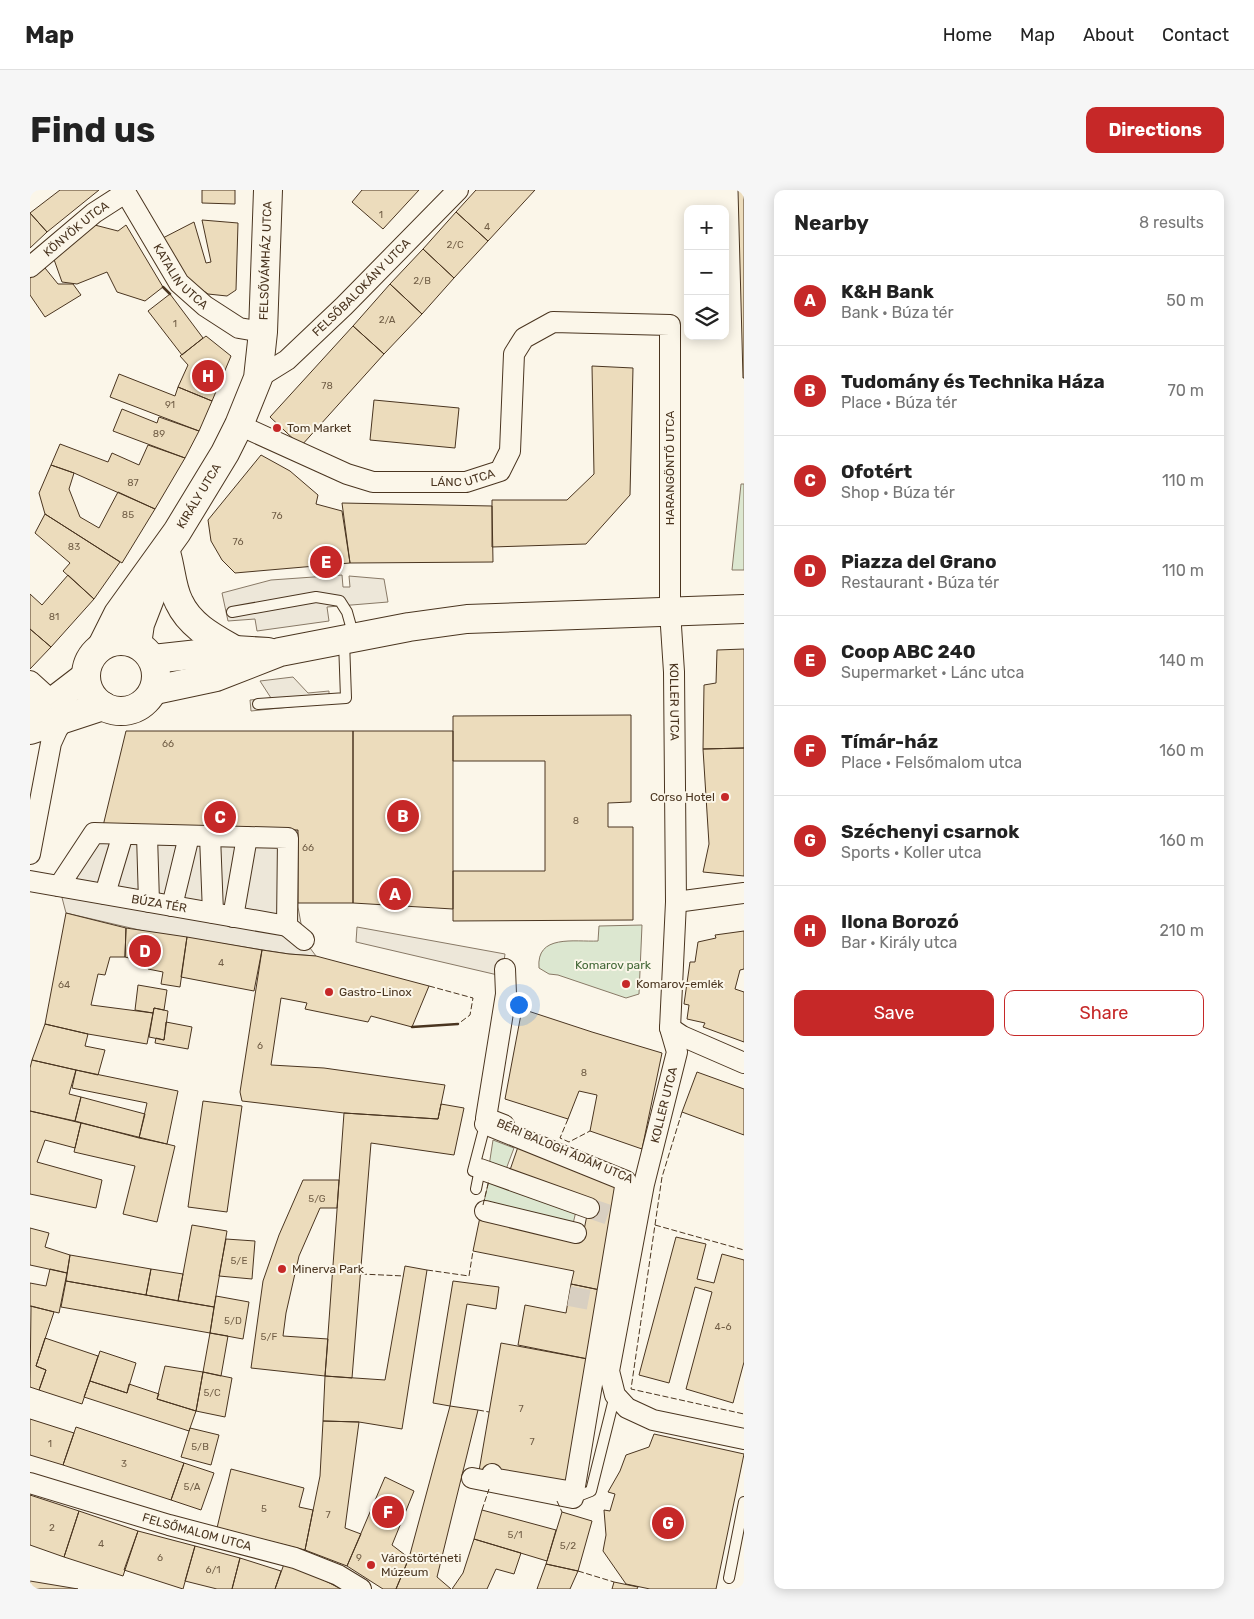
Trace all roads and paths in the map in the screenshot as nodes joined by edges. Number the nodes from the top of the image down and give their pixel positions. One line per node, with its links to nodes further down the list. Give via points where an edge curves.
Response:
1 (268, 190): 6 (street, FELSŐVÁMHÁZ UTCA)
2 (458, 190): 7 (street, FELSŐBALOKÁNY UTCA, via 301,347)
3 (125, 192): 4 (street, KÖNYÖK UTCA, via 94,213); 6 (street, KATALIN UTCA, via 179,283 205,306 239,328)
4 (30, 267)
5 (670, 325): 8 (street, LÁNC UTCA, via 553,322 524,338 514,354 510,451 500,471 466,482 373,482 347,474); 11 (street, HARANGÖNTŐ UTCA)
6 (262, 332): 7 (street, KIRÁLY UTCA)
7 (258, 378): 8 (street, KIRÁLY UTCA)
8 (239, 425): 9 (street, KIRÁLY UTCA)
9 (172, 544): 14 (street, KIRÁLY UTCA, via 118,614); 15 (street, via 179,602 206,634); 16 (street, via 140,624)
10 (744, 610): 11 (street)
11 (670, 611): 13 (street, via 467,619); 36 (street, KOLLER UTCA, via 674,672)
12 (232, 612): 13 (lane, via 316,596 340,601 347,612)
13 (349, 638): 17 (street); 21 (lane, via 346,698)
14 (102, 646): 16 (street, via 124,640); 18 (street, via 91,657)
15 (236, 650): 16 (street); 17 (street)
16 (145, 652): 20 (street, via 157,670)
17 (280, 652): 20 (street, via 216,677)
18 (86, 676): 22 (street, via 93,698); 23 (street)
19 (30, 681): 23 (street)
20 (154, 690): 22 (street, via 146,702 127,712)
21 (258, 704)
22 (102, 706): 23 (street)
23 (49, 709): 24 (street); 30 (street, via 57,730 51,743)
24 (30, 730)
25 (123, 834): 26 (street); 32 (street, via 94,833); 34 (street)
26 (147, 835): 27 (street); 35 (street)
27 (189, 836): 28 (street); 37 (street)
28 (210, 836): 29 (street); 38 (street)
29 (248, 838): 39 (street); 40 (street, via 288,838)
30 (30, 854)
31 (30, 881): 32 (street, BÚZA TÉR)
32 (59, 886): 34 (street, BÚZA TÉR)
33 (744, 893): 36 (street)
34 (105, 894): 35 (street, BÚZA TÉR)
35 (149, 902): 37 (street, BÚZA TÉR)
36 (676, 902): 43 (street, KOLLER UTCA)
37 (172, 906): 38 (street, BÚZA TÉR)
38 (213, 913): 39 (street, BÚZA TÉR)
39 (233, 917): 40 (street, BÚZA TÉR)
40 (288, 926): 41 (street)
41 (304, 940)
42 (505, 969): 45 (street, BÉRI BALOGH ÁDÁM UTCA, via 506,994)
43 (670, 1028): 44 (street); 47 (street, KOLLER UTCA, via 677,1052)
44 (744, 1063)
45 (486, 1121): 46 (lane); 47 (street, BÉRI BALOGH ÁDÁM UTCA); 55 (street, via 626,1181)
46 (473, 1171): 48 (lane); 49 (street, via 585,1207 576,1236)
47 (644, 1184): 50 (street, KOLLER UTCA, via 609,1371)
48 (476, 1189)
49 (485, 1212)
50 (615, 1395): 51 (street, via 627,1408 653,1420); 55 (lane, via 591,1491)
51 (744, 1439)
52 (492, 1474): 55 (street, via 491,1478)
53 (472, 1478): 55 (street)
54 (30, 1483): 58 (street, FELSŐMALOM UTCA, via 168,1525 295,1558)
55 (573, 1495)
56 (744, 1502): 57 (lane)
57 (729, 1578)
58 (361, 1589)

